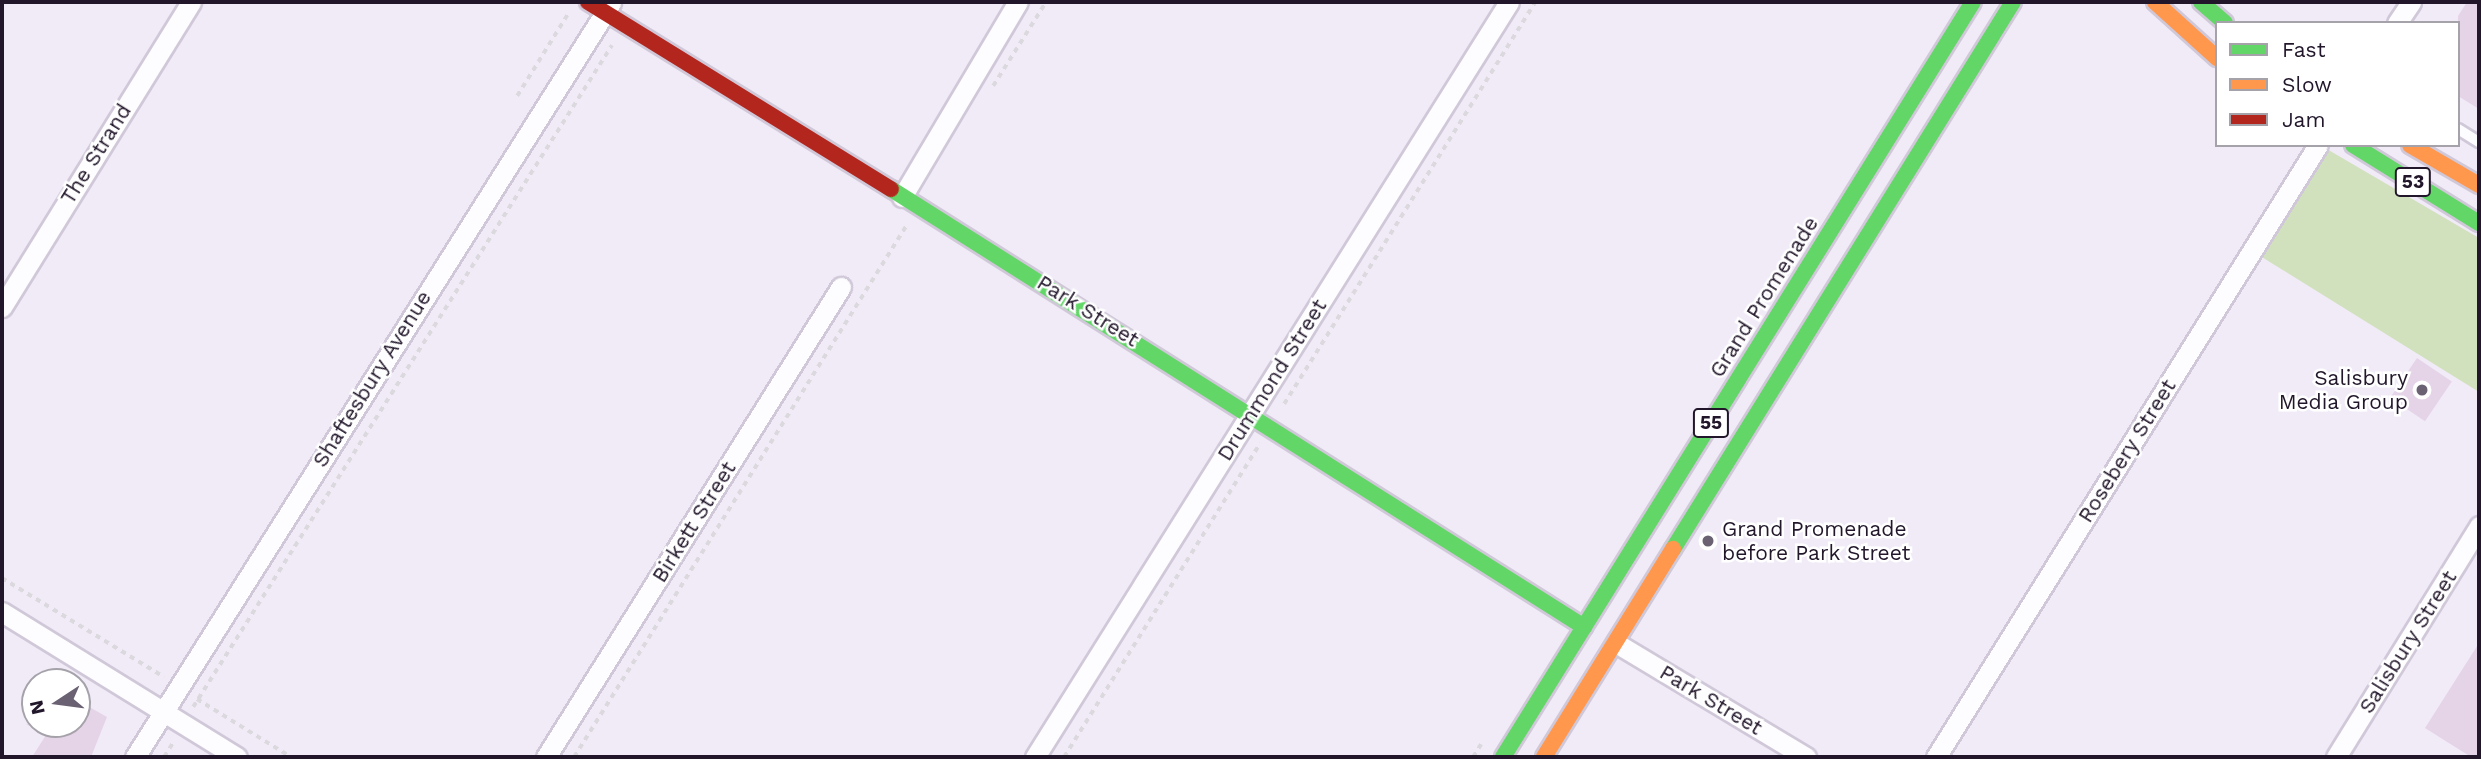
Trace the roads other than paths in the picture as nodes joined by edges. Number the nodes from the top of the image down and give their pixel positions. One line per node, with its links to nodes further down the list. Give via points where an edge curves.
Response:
1 (191, 2): 25 (street, The Strand)
2 (587, 2): 11 (main road, Park Street)
3 (1017, 2): 22 (street)
4 (1510, 2): 26 (street, Drummond Street)
5 (1973, 2): 29 (main road, Grand Promenade / 55)
6 (2012, 2): 30 (main road, 55)
7 (2143, 2): 12 (main road)
8 (2155, 2): 12 (main road)
9 (2202, 2): 13 (main road)
10 (2411, 2): 14 (street)
11 (609, 7): 22 (main road, Park Street); 31 (street, Shaftesbury Avenue)
12 (2172, 19): 15 (main road)
13 (2223, 21)
14 (2398, 21)
15 (2215, 56)
16 (2460, 130): 17 (lane)
17 (2479, 142)
18 (2317, 147): 39 (street, Rosebery Street)
19 (2356, 147): 23 (main road, 53)
20 (2413, 147): 21 (main road, 53)
21 (2479, 185)
22 (910, 202): 26 (main road, Park Street)
23 (2479, 223)
24 (841, 287): 34 (street, Birkett Street)
25 (2, 307)
26 (1252, 412): 29 (main road, Park Street); 35 (street, Drummond Street)
27 (2479, 526): 40 (street, Salisbury Street)
28 (2, 612): 31 (street)
29 (1584, 627): 36 (main road, Grand Promenade / 55)
30 (1616, 643): 37 (main road, 55); 38 (street, Park Street)
31 (163, 712): 32 (street, Shaftesbury Avenue); 33 (street)
32 (135, 757)
33 (237, 757)
34 (546, 757)
35 (1035, 757)
36 (1503, 757)
37 (1544, 757)
38 (1806, 757)
39 (1936, 757)
40 (2336, 757)

